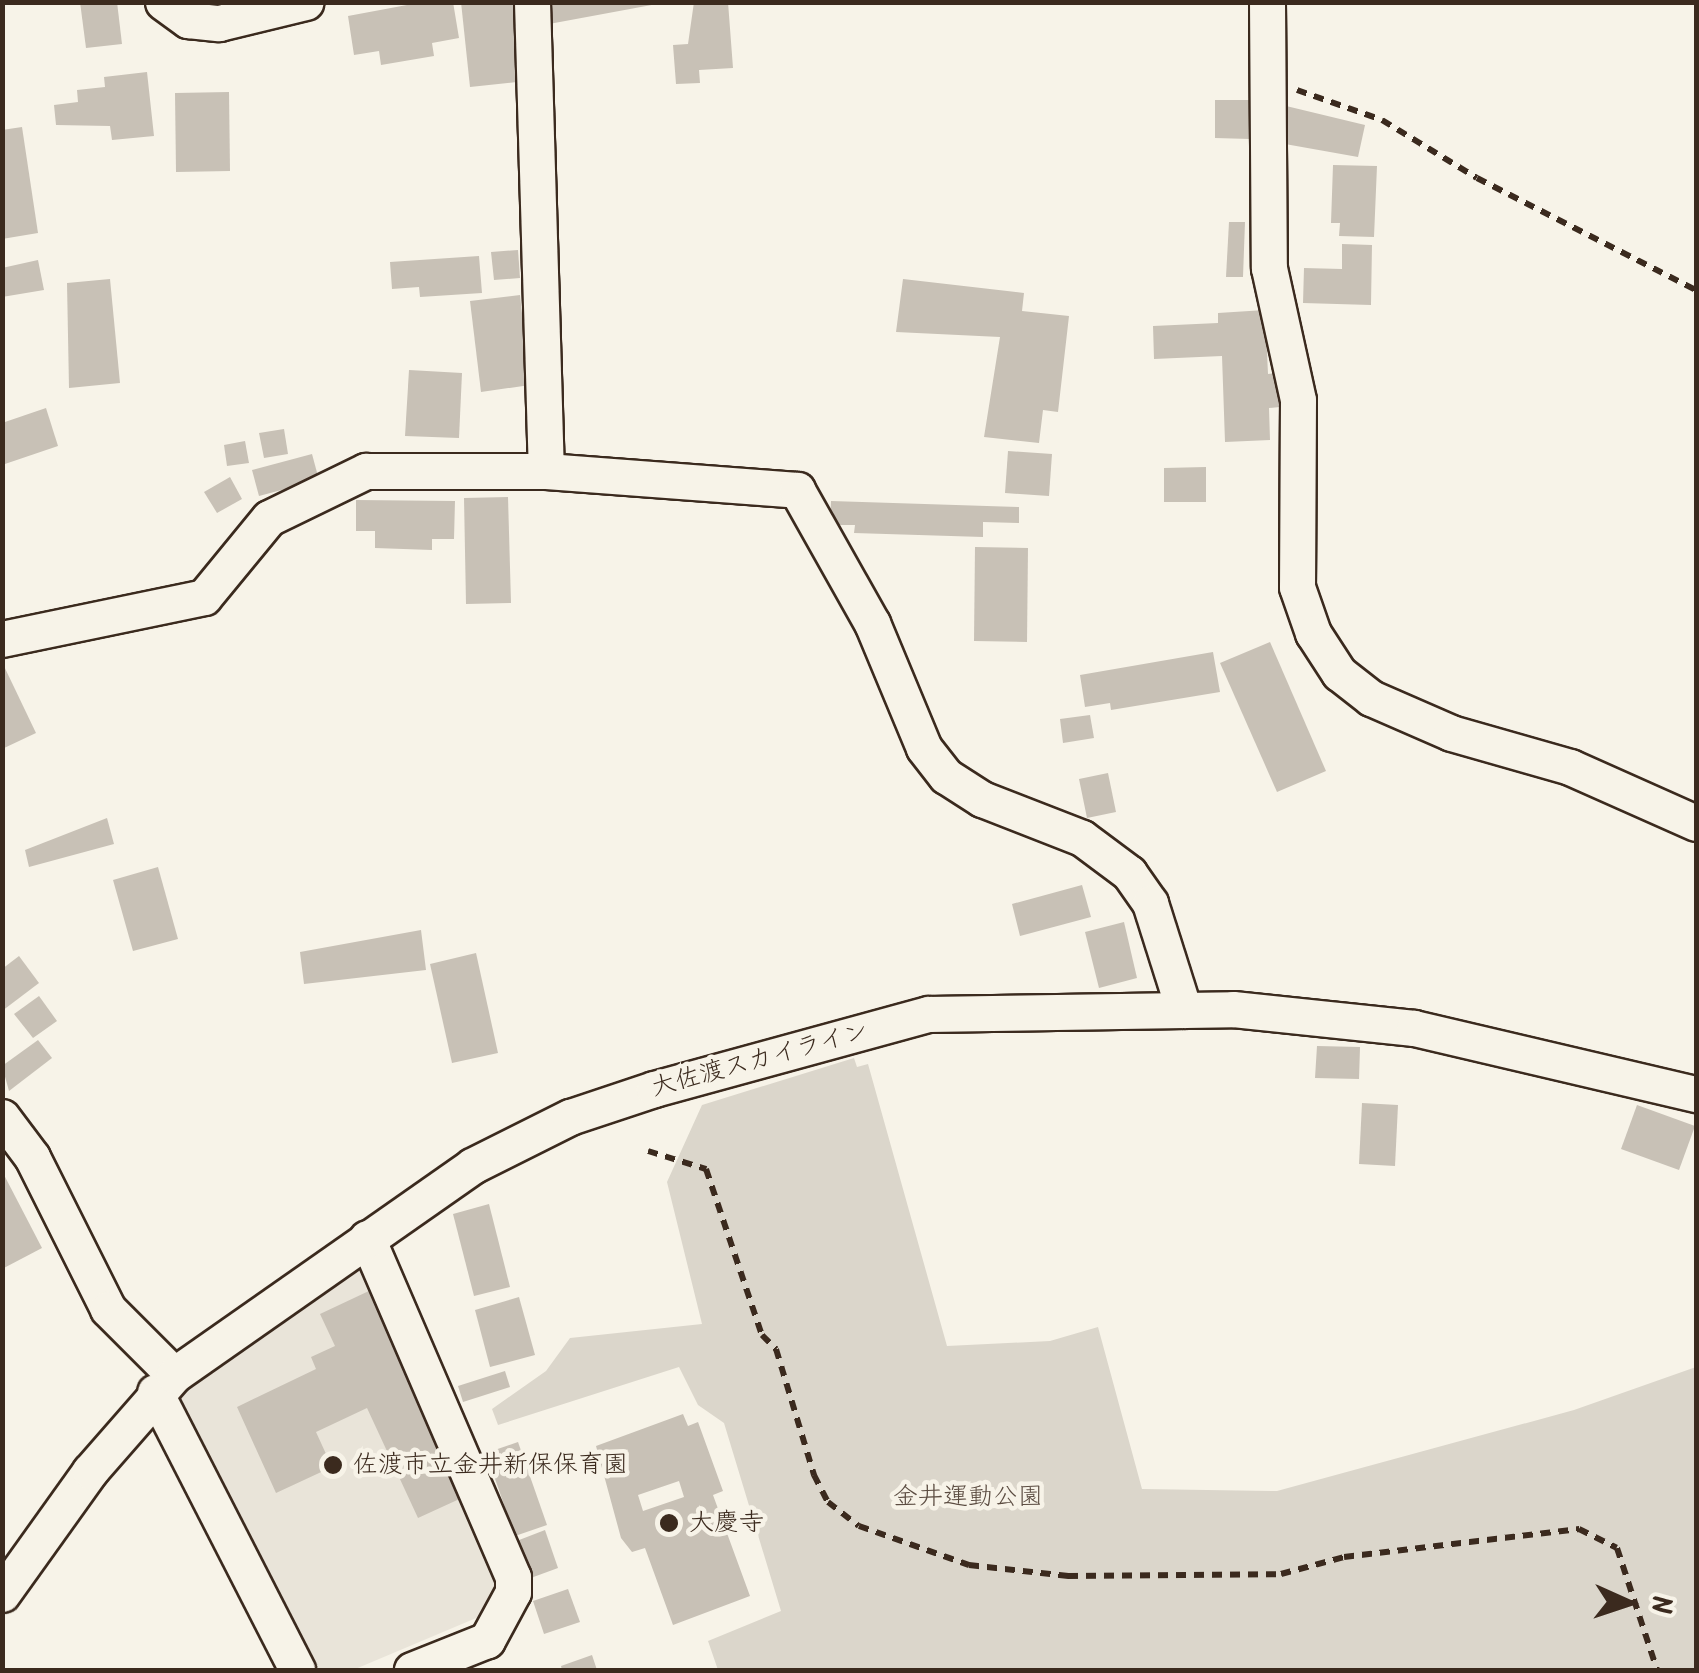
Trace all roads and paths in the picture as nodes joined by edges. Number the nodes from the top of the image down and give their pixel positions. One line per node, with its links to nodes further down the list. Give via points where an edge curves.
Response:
1 (162, 2): 2 (street, via 188,20 219,23)
2 (306, 2)
3 (532, 2): 7 (street)
4 (1267, 2): 5 (street)
5 (1265, 82): 6 (path, via 1340,100); 9 (street, via 1269,268 1298,400 1297,587 1313,633 1339,674 1372,698 1451,734 1570,767)
6 (1696, 290)
7 (546, 471): 8 (street, via 366,470 269,518 204,596); 10 (street, via 797,490 872,623 924,748 946,776 982,799 1082,838 1129,873 1150,903)
8 (2, 639)
9 (1696, 823)
10 (1184, 1010): 11 (street, 大佐渡スカイライン, via 1414,1028); 14 (street, 大佐渡スカイライン, via 928,1014 654,1089 524,1137)
11 (1696, 1094)
12 (2, 1117): 15 (street, via 32,1157 108,1309)
13 (648, 1152): 19 (path, via 706,1169 814,1475 828,1502 859,1526 969,1565 1068,1576 1282,1574 1344,1557 1579,1530 1617,1548)
14 (367, 1238): 15 (street, 大佐渡スカイライン); 18 (street, via 512,1577 513,1592 486,1640)
15 (164, 1383): 16 (street, 大佐渡スカイライン); 17 (street)
16 (2, 1594)
17 (297, 1670)
18 (412, 1670)
19 (1657, 1670)

